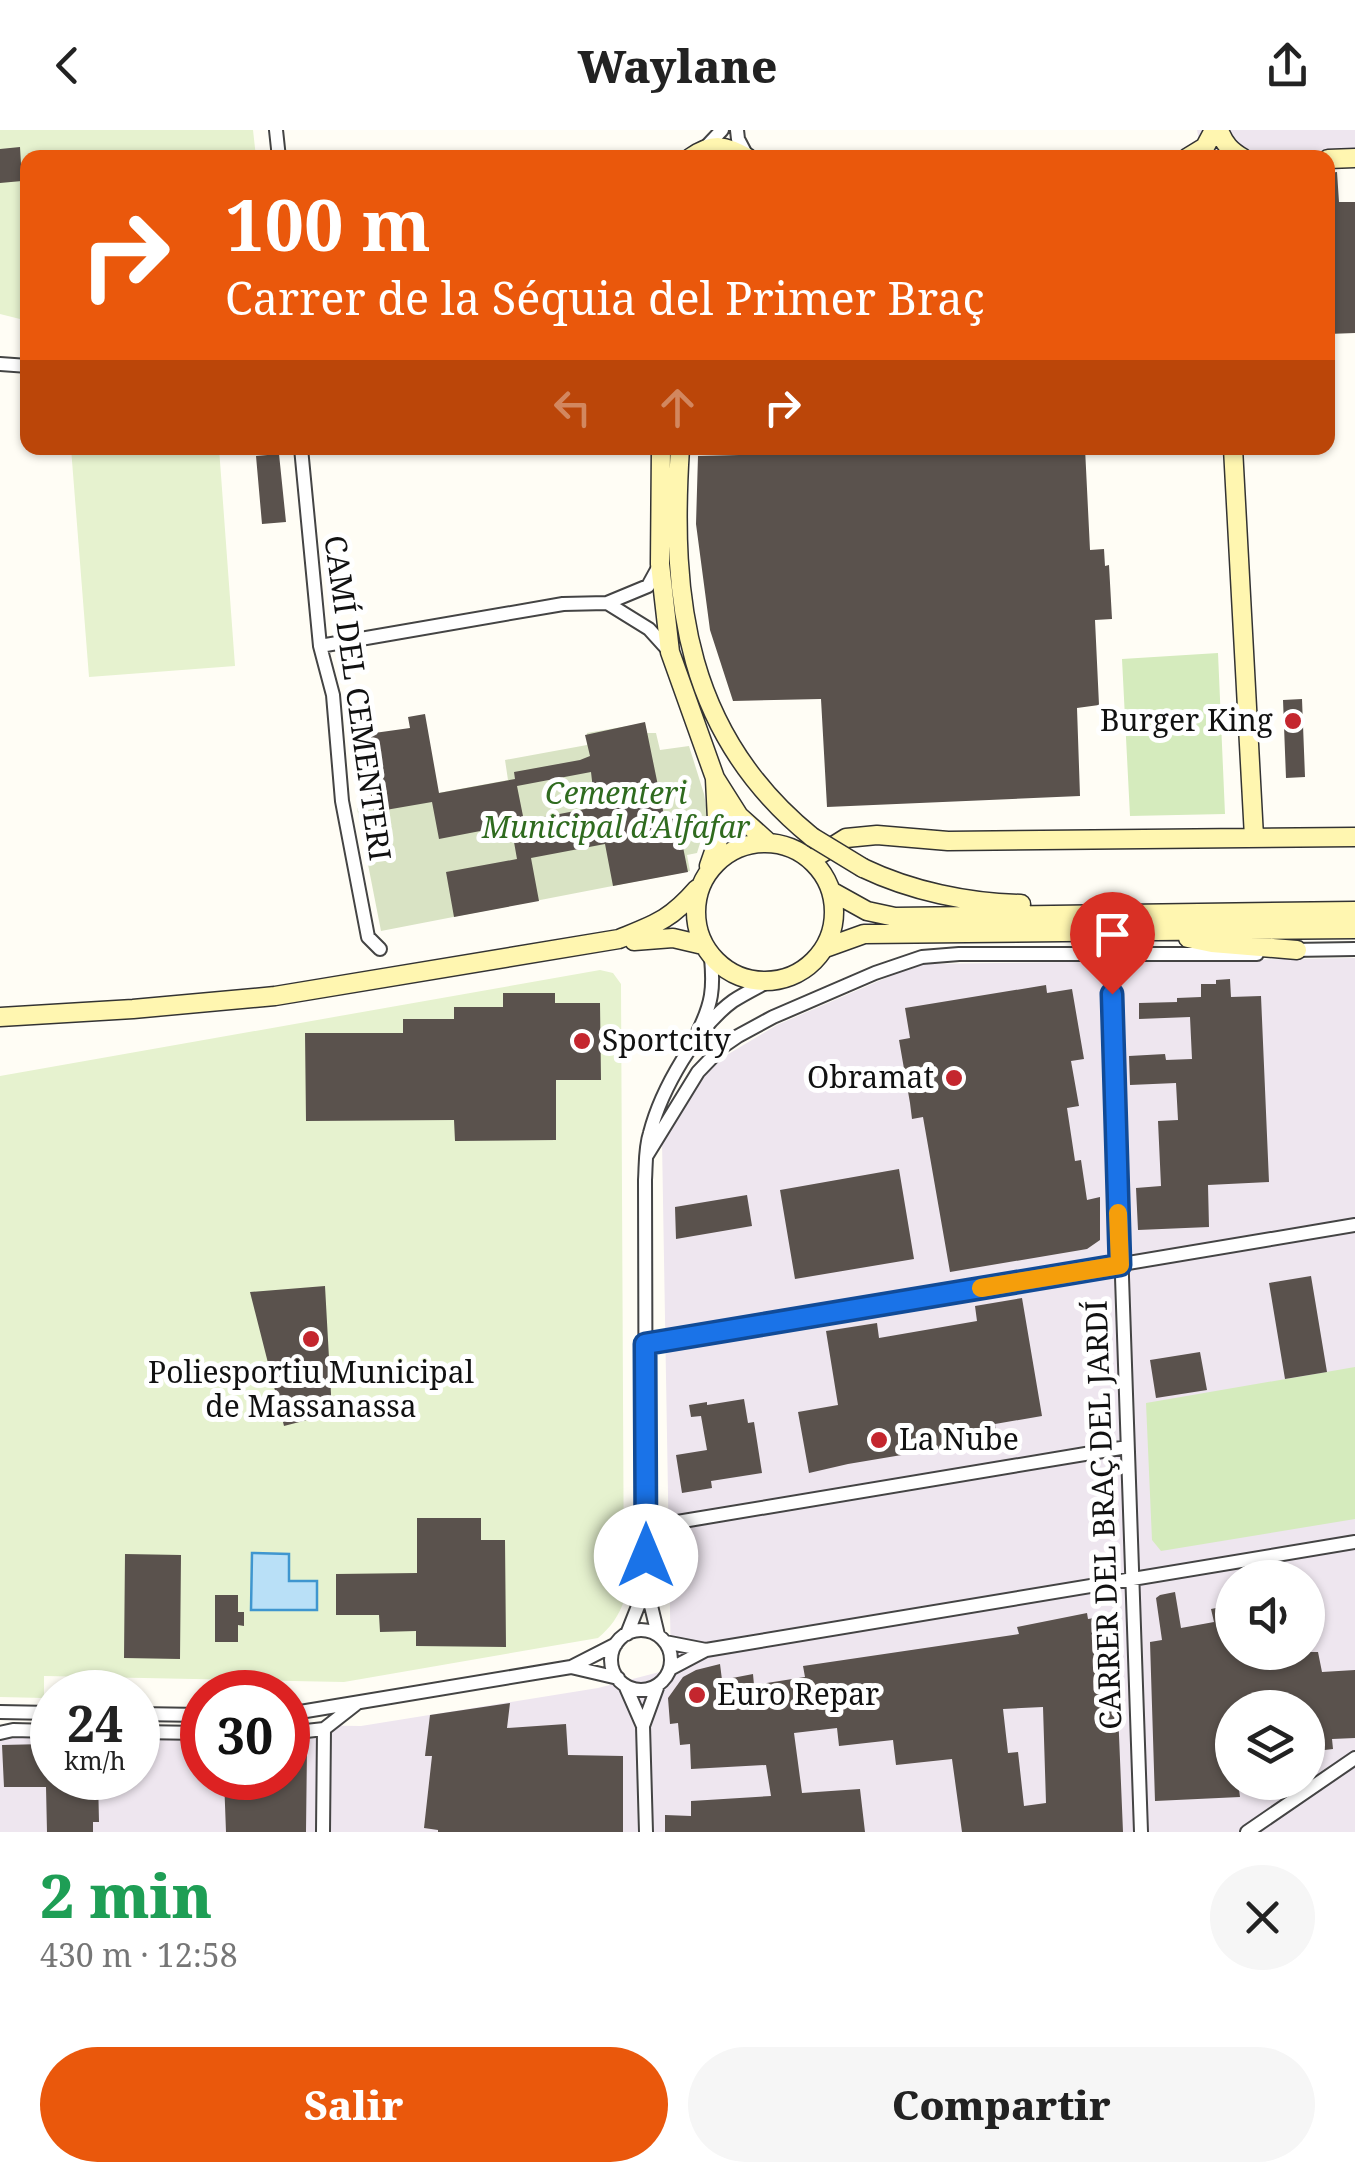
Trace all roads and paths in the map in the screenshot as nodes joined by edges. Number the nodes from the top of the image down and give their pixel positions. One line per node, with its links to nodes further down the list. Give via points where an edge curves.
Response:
1 (722, 130): 3 (street)
2 (1217, 130): 4 (street)
3 (701, 150)
4 (1199, 150)
5 (301, 455): 11 (street, CAMÍ DEL CEMENTERI)
6 (661, 455): 9 (street)
7 (680, 455): 21 (street, bridge, via 678,556 690,642 720,729 788,817 862,868 898,882 997,903 1090,904)
8 (1234, 455): 15 (street)
9 (660, 564): 10 (street, via 648,586); 12 (street)
10 (608, 603): 11 (street, via 563,604); 12 (street, via 649,628)
11 (320, 646): 25 (street, CAMÍ DEL CEMENTERI, via 333,695 342,802 364,918 368,937)
12 (670, 652): 13 (street)
13 (715, 778): 16 (street, via 740,816); 18 (street, via 718,840)
14 (1355, 837): 15 (street)
15 (1254, 838): 17 (street, via 948,842 877,835 846,838)
16 (769, 842): 17 (street); 18 (street, via 723,856)
17 (811, 860): 19 (street)
18 (702, 881): 23 (street, via 672,916); 28 (street, via 694,912)
19 (831, 891): 21 (street, via 895,917); 24 (street, via 834,914)
20 (1355, 911): 21 (street)
21 (1152, 922): 22 (street); 24 (street, via 866,934); 27 (street, via 1212,943)
22 (1355, 929)
23 (619, 939): 28 (street, via 673,938); 31 (street, via 275,996)
24 (824, 948): 30 (street, via 806,968)
25 (380, 949)
26 (1355, 949): 27 (street)
27 (1297, 950): 29 (street)
28 (707, 951): 30 (street, via 736,976); 32 (street, via 711,1006)
29 (1110, 956): 33 (street, via 933,956 856,980 722,1047 686,1089); 35 (street, CARRER DEL BRAÇ DEL JARDÍ)
30 (768, 982): 32 (street, via 732,1002)
31 (0, 1017)
32 (691, 1048): 33 (street, via 661,1100)
33 (647, 1155): 36 (street)
34 (1355, 1224): 35 (street)
35 (1120, 1265): 36 (street); 37 (street, CARRER DEL BRAÇ DEL JARDÍ)
36 (645, 1344): 38 (street)
37 (1127, 1448): 38 (street); 40 (street, CARRER DEL BRAÇ DEL JARDÍ)
38 (647, 1526): 41 (street)
39 (1355, 1542): 40 (street)
40 (1133, 1580): 44 (street); 61 (street, CARRER DEL BRAÇ DEL JARDÍ)
41 (646, 1586): 42 (street); 43 (street)
42 (622, 1639): 43 (street, via 643,1630); 45 (street); 47 (street, via 612,1661)
43 (662, 1639): 44 (street); 46 (street)
44 (706, 1650): 46 (street)
45 (571, 1667): 47 (street); 49 (street)
46 (670, 1669): 48 (street)
47 (621, 1681): 48 (street, via 638,1690); 53 (street)
48 (658, 1685): 53 (street)
49 (358, 1702): 50 (street); 54 (street)
50 (310, 1710)
51 (0, 1712): 52 (street)
52 (30, 1713)
53 (643, 1726): 59 (street)
54 (324, 1729): 56 (street); 60 (street)
55 (30, 1730): 57 (street)
56 (310, 1731)
57 (0, 1733)
58 (1355, 1758): 62 (street)
59 (644, 1830)
60 (323, 1832)
61 (1141, 1832)
62 (1247, 1832)

